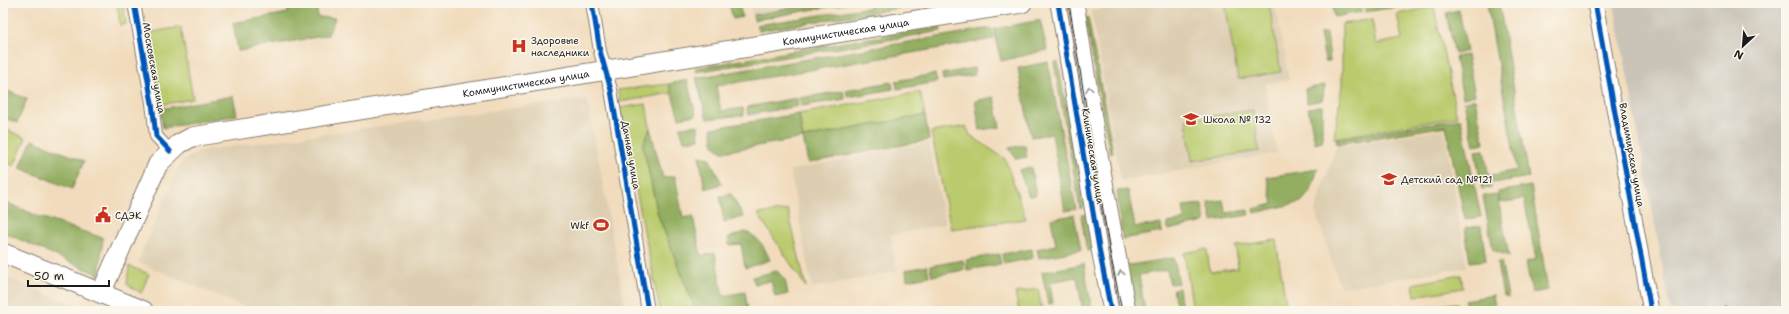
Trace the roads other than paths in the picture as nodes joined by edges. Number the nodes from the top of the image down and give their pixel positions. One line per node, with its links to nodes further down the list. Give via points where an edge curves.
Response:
1 (134, 3): 8 (street, Московская улица, via 156,136)
2 (592, 3): 7 (street, Дачная улица)
3 (1022, 3): 7 (main road, Коммунистическая улица)
4 (1058, 3): 13 (street, Клиническая улица)
5 (1076, 3): 14 (street, Клиническая улица, one-way to 5)
6 (1594, 3): 15 (street, Владимирская улица)
7 (605, 71): 8 (main road, Коммунистическая улица, via 192,137); 12 (street, Дачная улица, via 611,90)
8 (170, 150): 10 (main road, Коммунистическая улица, via 158,164)
9 (3, 253): 10 (main road)
10 (101, 293): 11 (main road)
11 (144, 311)
12 (648, 311)
13 (1111, 311)
14 (1128, 311)
15 (1651, 311)

